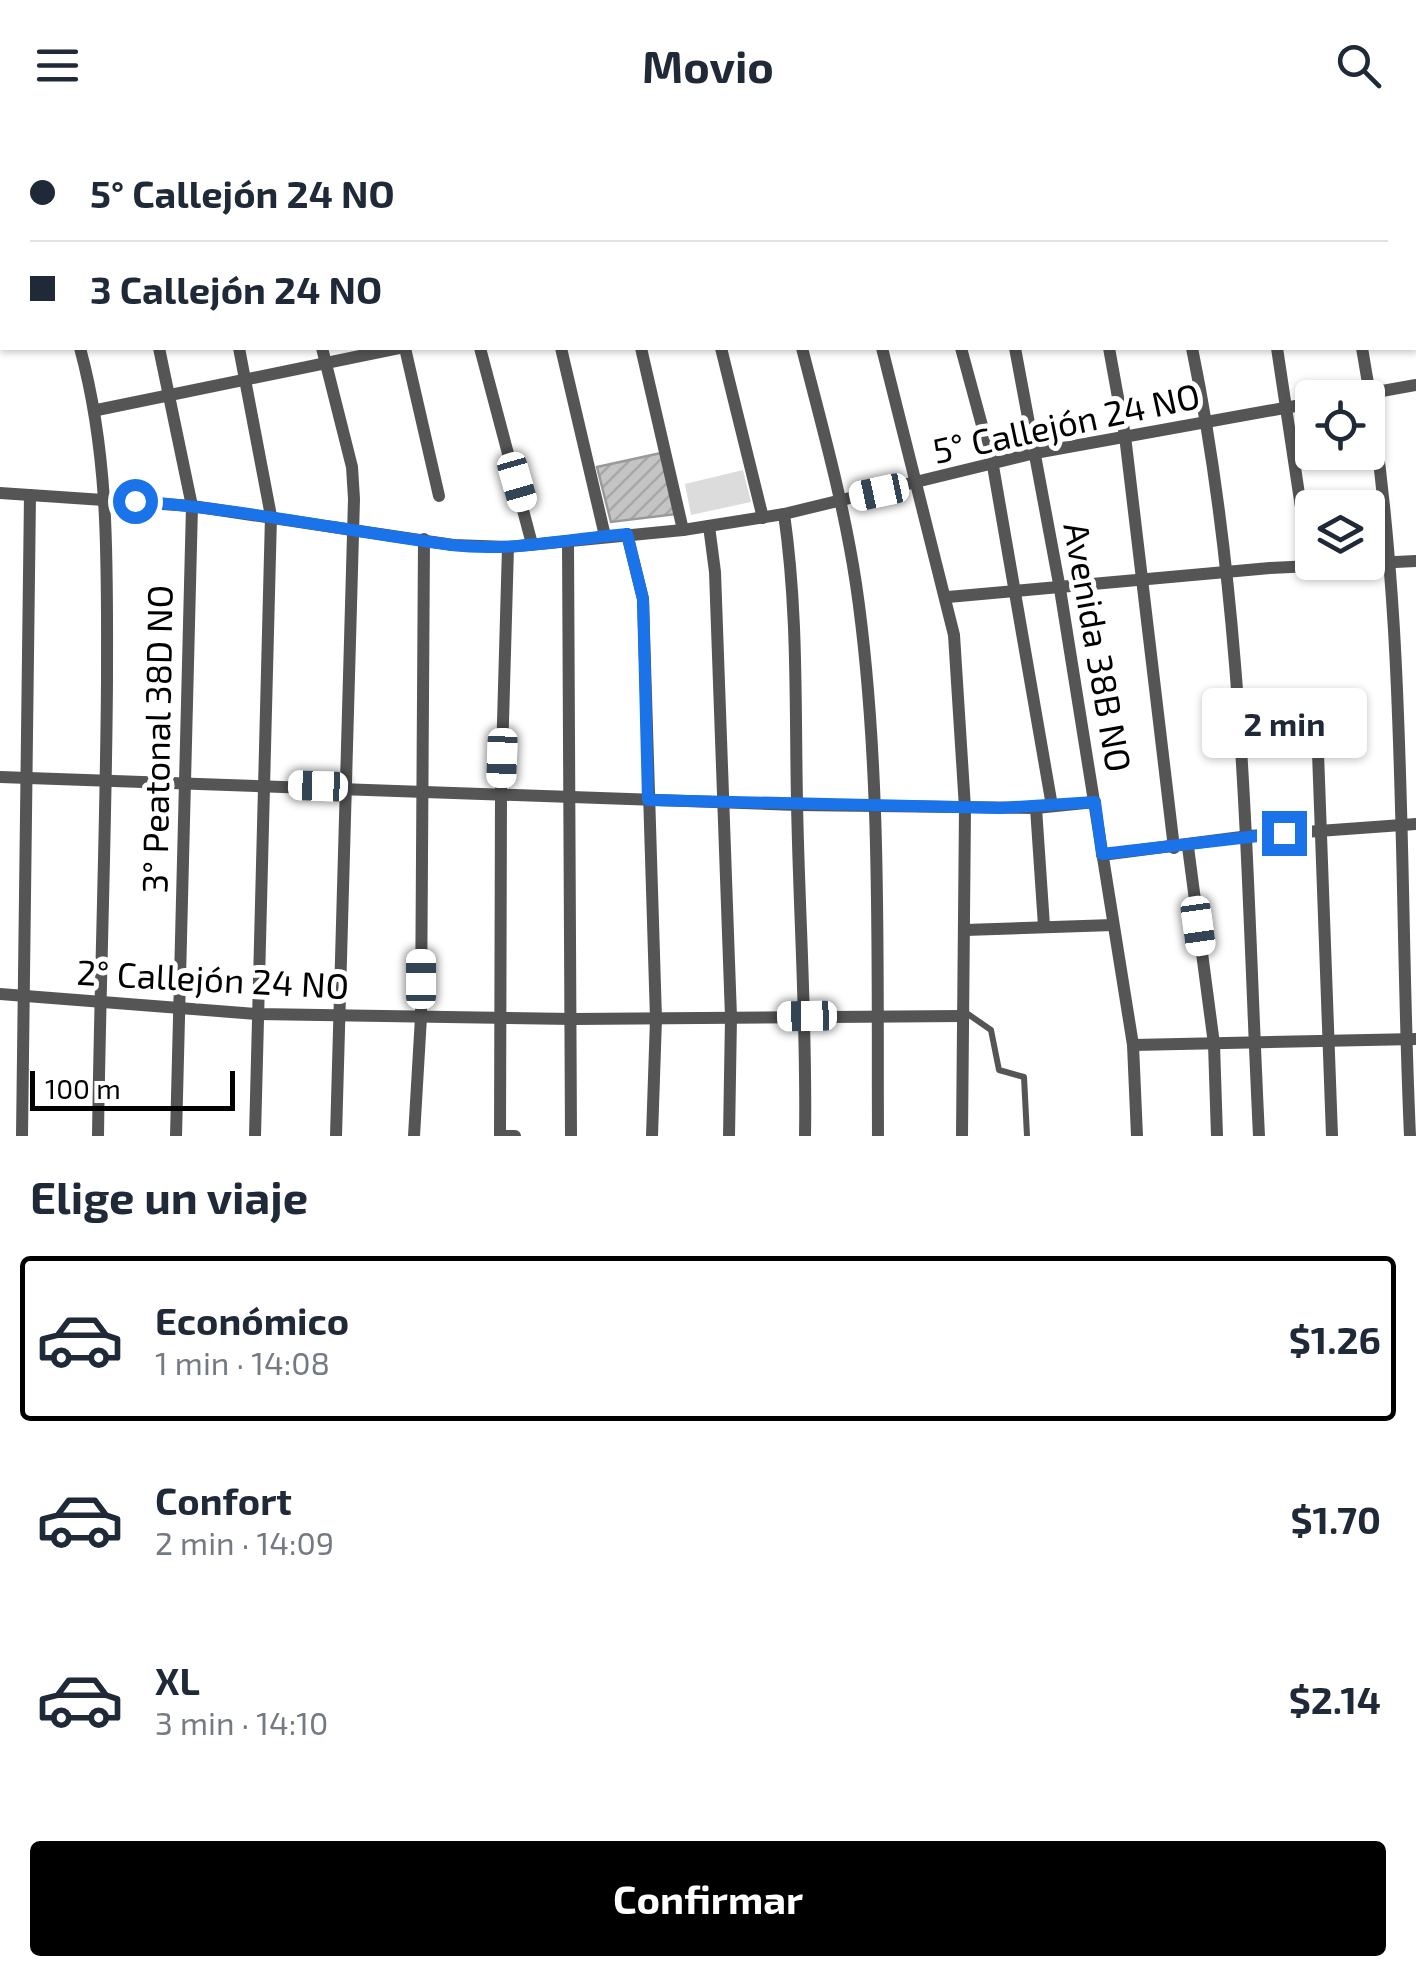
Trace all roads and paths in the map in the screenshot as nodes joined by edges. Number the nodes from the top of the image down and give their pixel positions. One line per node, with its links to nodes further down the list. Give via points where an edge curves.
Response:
1 (81, 350): 27 (street)
2 (159, 350): 24 (street, 3° Peatonal 38D NO)
3 (240, 350): 20 (street)
4 (322, 350): 19 (street)
5 (392, 350): 19 (street)
6 (403, 350): 37 (street)
7 (481, 350): 51 (street)
8 (560, 350): 48 (street)
9 (641, 350): 46 (street)
10 (721, 350): 43 (street)
11 (803, 350): 39 (street)
12 (882, 350): 33 (street)
13 (962, 350): 31 (street)
14 (1015, 350): 30 (street, Avenida 38B NO)
15 (1109, 350): 29 (street)
16 (1192, 350): 28 (street)
17 (1277, 350): 26 (street)
18 (1362, 350): 21 (street)
19 (326, 364): 20 (street); 45 (street, via 352,467)
20 (247, 378): 24 (street); 42 (street)
21 (1368, 380)
22 (1416, 385): 23 (street)
23 (1385, 390)
24 (170, 394): 27 (street); 40 (street, 3° Peatonal 38D NO)
25 (1295, 406): 26 (street, 5° Callejón 24 NO)
26 (1286, 408): 28 (street, 5° Callejón 24 NO); 34 (street)
27 (97, 410): 38 (street)
28 (1208, 423): 29 (street, 5° Callejón 24 NO); 57 (street)
29 (1125, 436): 30 (street, 5° Callejón 24 NO); 58 (street)
30 (1035, 453): 31 (street, 5° Callejón 24 NO); 60 (street, Avenida 38B NO)
31 (993, 466): 33 (street, 5° Callejón 24 NO); 59 (street)
32 (1378, 470): 55 (street)
33 (916, 484): 39 (street, 5° Callejón 24 NO); 61 (street)
34 (1298, 490)
35 (0, 493): 36 (street, 5° Callejón 24 NO)
36 (30, 495): 38 (street, 5° Callejón 24 NO); 64 (street)
37 (440, 496)
38 (107, 499): 40 (street, 5° Callejón 24 NO); 65 (street)
39 (841, 500): 41 (street, 5° Callejón 24 NO); 76 (street, via 857,587)
40 (192, 506): 42 (street, 5° Callejón 24 NO); 66 (street, 3° Peatonal 38D NO)
41 (784, 514): 43 (street, 5° Callejón 24 NO); 75 (street, via 794,587)
42 (272, 516): 45 (street, 5° Callejón 24 NO); 67 (street)
43 (763, 518): 44 (street, 5° Callejón 24 NO)
44 (709, 526): 46 (street, 5° Callejón 24 NO); 73 (street)
45 (353, 529): 49 (street, 5° Callejón 24 NO); 68 (street)
46 (683, 530): 47 (street, 5° Callejón 24 NO)
47 (627, 534): 48 (street, 5° Callejón 24 NO); 72 (street, via 643,599)
48 (604, 536): 50 (street, 5° Callejón 24 NO)
49 (424, 539): 52 (street, 5° Callejón 24 NO); 69 (street)
50 (568, 542): 51 (street, 5° Callejón 24 NO); 71 (street)
51 (532, 544): 52 (street, 5° Callejón 24 NO)
52 (508, 547): 70 (street)
53 (1416, 561): 55 (street)
54 (1385, 562): 55 (street)
55 (1388, 562): 80 (street)
56 (1295, 569): 57 (street)
57 (1224, 574): 58 (street); 82 (street)
58 (1142, 582): 60 (street); 83 (street)
59 (1014, 589): 60 (street); 61 (street); 77 (street)
60 (1060, 589): 74 (street, Avenida 38B NO)
61 (948, 598): 78 (street)
62 (1318, 753): 81 (street)
63 (0, 778): 64 (street)
64 (26, 778): 65 (street); 89 (street)
65 (106, 781): 66 (street); 90 (street)
66 (184, 783): 67 (street); 91 (street, 3° Peatonal 38D NO)
67 (261, 785): 68 (street); 93 (street)
68 (346, 788): 69 (street); 94 (street)
69 (421, 790): 70 (street); 97 (street)
70 (501, 792): 71 (street); 99 (street)
71 (569, 794): 72 (street); 100 (street)
72 (648, 800): 73 (street); 101 (street)
73 (720, 802): 75 (street); 98 (street)
74 (1095, 802): 77 (street); 84 (street, Avenida 38B NO)
75 (797, 805): 76 (street); 96 (street)
76 (874, 806): 78 (street); 95 (street)
77 (1052, 806): 79 (street)
78 (965, 808): 79 (street); 87 (street)
79 (1036, 808): 85 (street)
80 (1410, 824): 81 (street); 102 (street)
81 (1320, 831): 82 (street); 103 (street)
82 (1249, 836): 83 (street); 104 (street)
83 (1181, 847): 84 (street); 105 (street)
84 (1102, 854): 86 (street, Avenida 38B NO)
85 (1044, 926): 86 (street); 87 (street)
86 (1113, 926): 106 (street, Avenida 38B NO)
87 (965, 930): 92 (street)
88 (0, 994): 89 (street, 2° Callejón 24 NO)
89 (24, 996): 90 (street, 2° Callejón 24 NO); 107 (street)
90 (100, 1004): 91 (street, 2° Callejón 24 NO); 108 (street)
91 (179, 1011): 93 (street, 2° Callejón 24 NO); 109 (street, 3° Peatonal 38D NO)
92 (964, 1013): 95 (street, 2° Callejón 24 NO); 120 (street); 121 (lane, via 991,1030 999,1070 1024,1077)
93 (257, 1014): 94 (street, 2° Callejón 24 NO); 110 (street)
94 (339, 1015): 97 (street, 2° Callejón 24 NO); 111 (street)
95 (877, 1015): 96 (street, 2° Callejón 24 NO); 119 (street)
96 (807, 1016): 98 (street, 2° Callejón 24 NO); 118 (street)
97 (420, 1017): 99 (street, 2° Callejón 24 NO); 112 (street)
98 (731, 1017): 101 (street, 2° Callejón 24 NO); 117 (street)
99 (503, 1018): 100 (street, 2° Callejón 24 NO); 113 (street)
100 (573, 1019): 101 (street, 2° Callejón 24 NO); 115 (street)
101 (656, 1019): 116 (street)
102 (1411, 1039): 103 (street); 126 (street)
103 (1328, 1041): 104 (street); 125 (street)
104 (1254, 1042): 105 (street); 124 (street)
105 (1214, 1044): 106 (street); 123 (street)
106 (1133, 1045): 122 (street, Avenida 38B NO)
107 (22, 1136)
108 (98, 1136)
109 (176, 1136)
110 (255, 1136)
111 (336, 1136)
112 (414, 1136)
113 (500, 1136): 114 (street)
114 (515, 1136)
115 (571, 1136)
116 (652, 1136)
117 (730, 1136)
118 (805, 1136)
119 (878, 1136)
120 (962, 1136)
121 (1027, 1136)
122 (1137, 1136)
123 (1217, 1136)
124 (1259, 1136)
125 (1332, 1136)
126 (1410, 1136)

